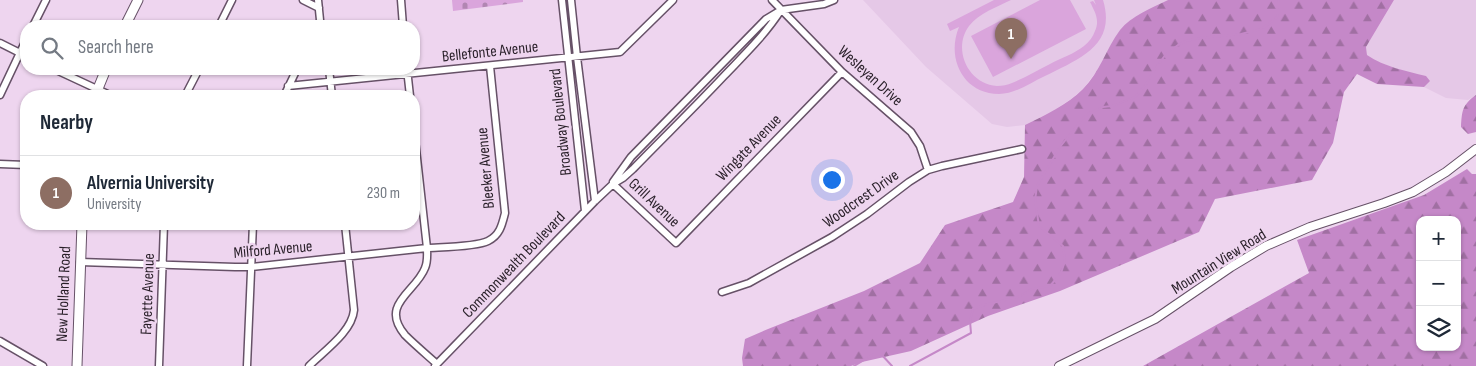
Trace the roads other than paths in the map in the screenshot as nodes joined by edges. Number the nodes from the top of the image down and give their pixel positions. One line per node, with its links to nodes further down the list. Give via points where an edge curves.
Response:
1 (46, 0): 15 (street)
2 (138, 0): 16 (main road)
3 (232, 0): 17 (street)
4 (303, 0): 13 (street)
5 (318, 0): 13 (street)
6 (401, 0): 19 (street)
7 (562, 0): 23 (street, Broadway Boulevard)
8 (571, 0): 22 (street, Broadway Boulevard)
9 (673, 0): 22 (street, Bellefonte Avenue, via 620,52)
10 (772, 0): 14 (street)
11 (776, 0): 14 (street)
12 (834, 0): 14 (street)
13 (319, 8): 18 (street)
14 (781, 10): 27 (street, Wesleyan Drive); 49 (street, Commonwealth Boulevard, via 764,34 698,104 624,178); 49 (street, Commonwealth Boulevard, via 766,19 631,157)
15 (36, 20)
16 (128, 20)
17 (222, 20)
18 (320, 20)
19 (403, 20)
20 (0, 43): 21 (street)
21 (20, 53)
22 (576, 57): 23 (street, Bellefonte Avenue); 51 (street, Broadway Boulevard)
23 (568, 58): 25 (street, Bellefonte Avenue); 52 (street, Broadway Boulevard)
24 (20, 59): 43 (street)
25 (490, 66): 26 (street, Bellefonte Avenue); 58 (street, Bleeker Avenue, via 505,213 496,236 479,244)
26 (420, 70)
27 (842, 72): 48 (street, Wesleyan Drive, via 911,132); 57 (street, Wingate Avenue)
28 (64, 75): 37 (street)
29 (104, 75): 38 (main road)
30 (196, 75): 39 (street)
31 (294, 75): 36 (street)
32 (330, 75): 35 (street)
33 (379, 75): 35 (street, Bellefonte Avenue)
34 (407, 75): 42 (street)
35 (331, 82): 36 (street, Bellefonte Avenue); 41 (street)
36 (288, 86): 40 (street)
37 (91, 90)
38 (97, 90)
39 (188, 90)
40 (286, 90)
41 (332, 90)
42 (409, 90)
43 (0, 95)
44 (1022, 149): 48 (street, Woodcrest Drive)
45 (1476, 149): 72 (street, Mountain View Road, via 1413,192 1310,226 1266,246 1231,266 1155,319)
46 (0, 164): 47 (street)
47 (20, 165)
48 (928, 170): 64 (street, Woodcrest Drive, via 832,237 749,283)
49 (613, 184): 51 (street, Commonwealth Boulevard); 57 (street, Grill Avenue)
50 (420, 185): 59 (street)
51 (595, 201): 52 (street, Commonwealth Boulevard)
52 (585, 211): 66 (street, Commonwealth Boulevard)
53 (82, 230): 61 (main road, New Holland Road)
54 (164, 230): 62 (street, Fayette Avenue)
55 (253, 230): 63 (street)
56 (346, 230): 60 (street)
57 (676, 243)
58 (467, 245): 59 (street, Milford Avenue)
59 (427, 248): 60 (street, Milford Avenue); 66 (street, via 425,268 399,301 396,316 405,334)
60 (349, 257): 63 (street, Milford Avenue); 71 (street, via 353,318 340,337)
61 (80, 262): 62 (street, Milford Avenue); 68 (main road, New Holland Road)
62 (163, 265): 63 (street, Milford Avenue); 69 (street, Fayette Avenue)
63 (251, 267): 70 (street)
64 (722, 292)
65 (0, 340): 67 (street)
66 (436, 365)
67 (43, 366)
68 (77, 366)
69 (159, 366)
70 (247, 366)
71 (309, 366)
72 (1059, 366)

